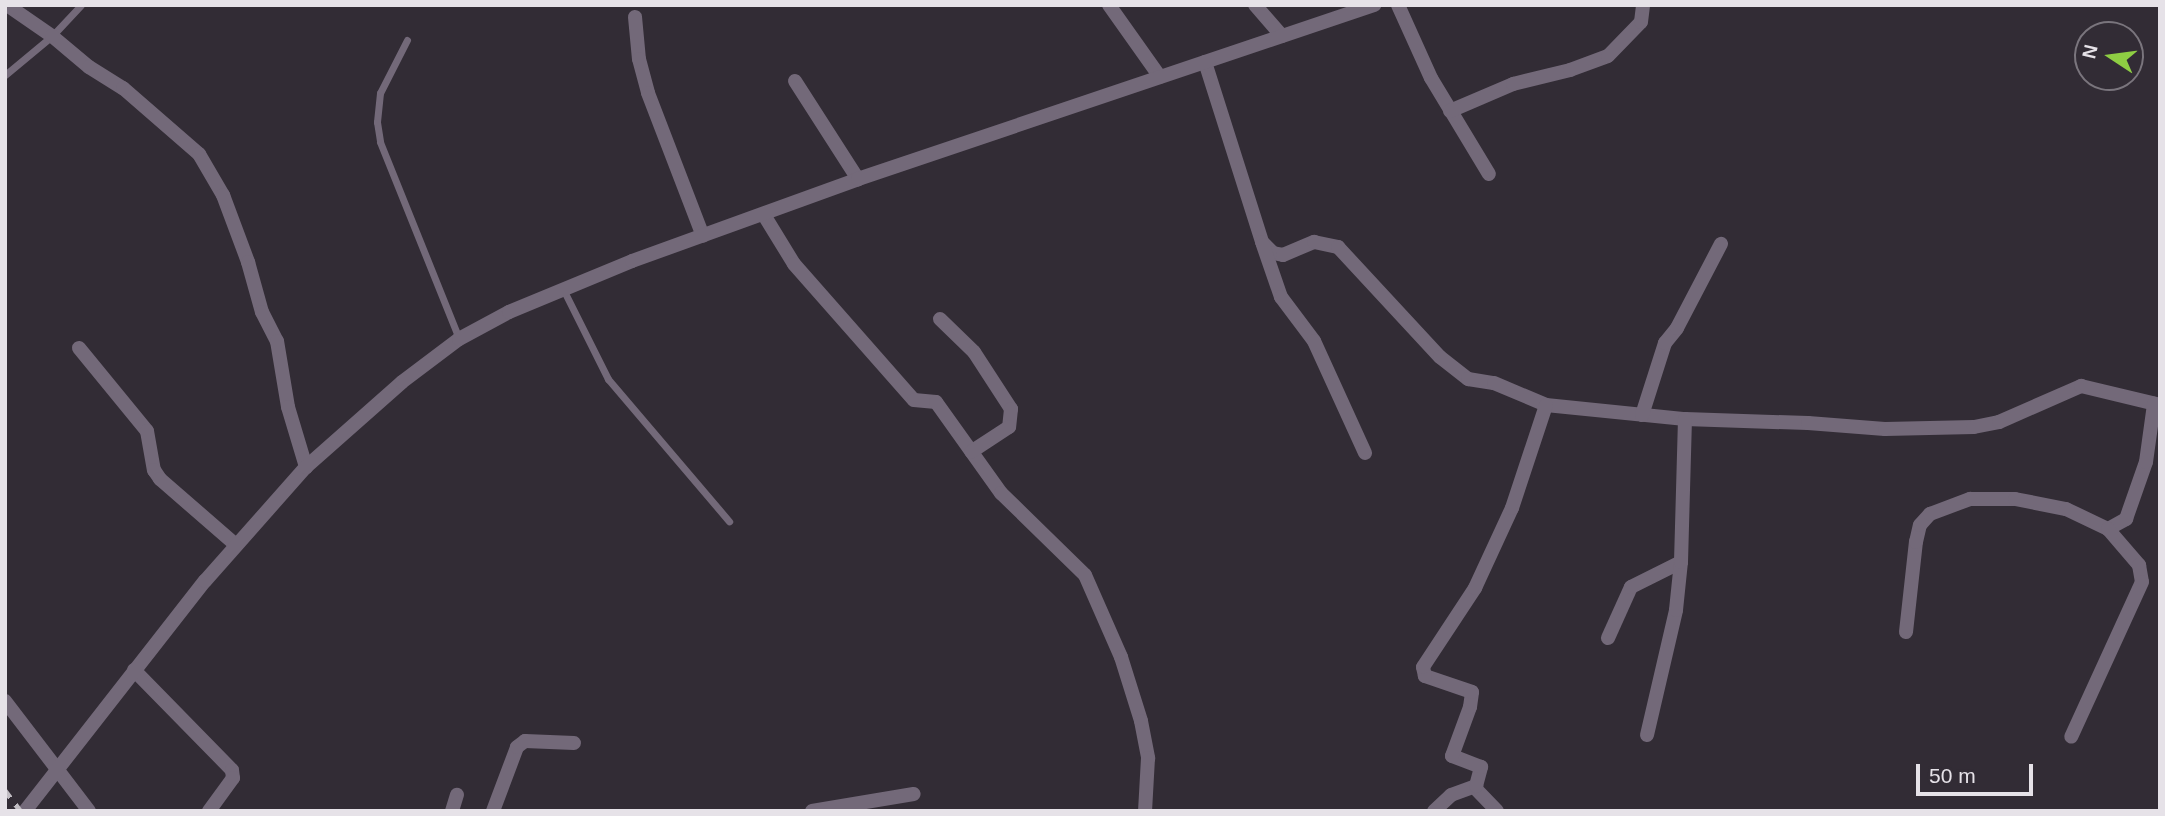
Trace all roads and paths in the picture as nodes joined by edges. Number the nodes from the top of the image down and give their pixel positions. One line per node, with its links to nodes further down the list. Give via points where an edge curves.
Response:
1 (7, 5): 9 (street)
2 (81, 5): 9 (lane)
3 (1109, 5): 14 (street)
4 (1255, 5): 10 (street)
5 (1374, 5): 10 (street)
6 (1398, 5): 16 (street)
7 (1643, 5): 16 (street, via 1642,22 1608,56 1513,83)
8 (635, 17): 20 (street, via 648,93)
9 (52, 36): 13 (lane); 33 (street, via 181,135 208,168 223,195 262,312 277,341 288,407)
10 (1282, 36): 12 (street)
11 (407, 40): 25 (lane, via 380,93 380,142)
12 (1205, 62): 14 (street); 21 (street)
13 (5, 75)
14 (1160, 77): 18 (street)
15 (795, 80): 18 (street)
16 (1450, 111): 17 (street)
17 (1489, 174)
18 (858, 179): 19 (street)
19 (764, 215): 20 (street); 31 (street, via 794,264 914,400 936,402)
20 (703, 236): 23 (street)
21 (1262, 242): 28 (street, via 1273,253 1283,255 1314,242 1338,247 1440,357 1468,379 1494,383); 32 (street, via 1281,297 1314,341)
22 (1721, 244): 29 (street, via 1665,343)
23 (563, 289): 25 (street); 34 (lane, via 608,379)
24 (940, 319): 31 (street, via 974,352 1011,410 1009,426)
25 (459, 340): 33 (street)
26 (79, 348): 36 (street, via 147,431 160,480)
27 (2157, 404): 30 (street, via 2081,386 1999,422 1974,426 1885,429); 35 (street, via 2146,462 2126,519)
28 (1546, 405): 29 (street); 46 (street, via 1511,508 1475,587 1423,667 1425,676 1470,690 1473,695 1452,756 1480,765)
29 (1642, 415): 30 (street)
30 (1685, 419): 37 (street)
31 (971, 452): 55 (street, via 1001,493 1088,581 1121,657 1141,721 1148,758)
32 (1364, 453)
33 (306, 467): 36 (street)
34 (729, 521)
35 (2108, 529): 38 (street, via 2066,509 2015,499 1970,499 1930,514 1920,526 1916,542); 43 (street, via 2139,565 2142,582)
36 (236, 545): 40 (street)
37 (1681, 562): 39 (street, via 1631,587); 42 (street, via 1676,610)
38 (1906, 632)
39 (1608, 638)
40 (134, 670): 45 (street); 51 (street, via 232,770 233,778)
41 (5, 701): 45 (street)
42 (1647, 735)
43 (2071, 737)
44 (574, 743): 53 (street, via 525,741 517,747)
45 (57, 766): 49 (street); 50 (street)
46 (1474, 787): 56 (street, via 1451,795); 57 (street)
47 (914, 794): 54 (street)
48 (457, 795): 52 (street)
49 (25, 811)
50 (89, 811)
51 (209, 811)
52 (452, 811)
53 (493, 811)
54 (812, 811)
55 (1145, 811)
56 (1434, 811)
57 (1497, 811)

